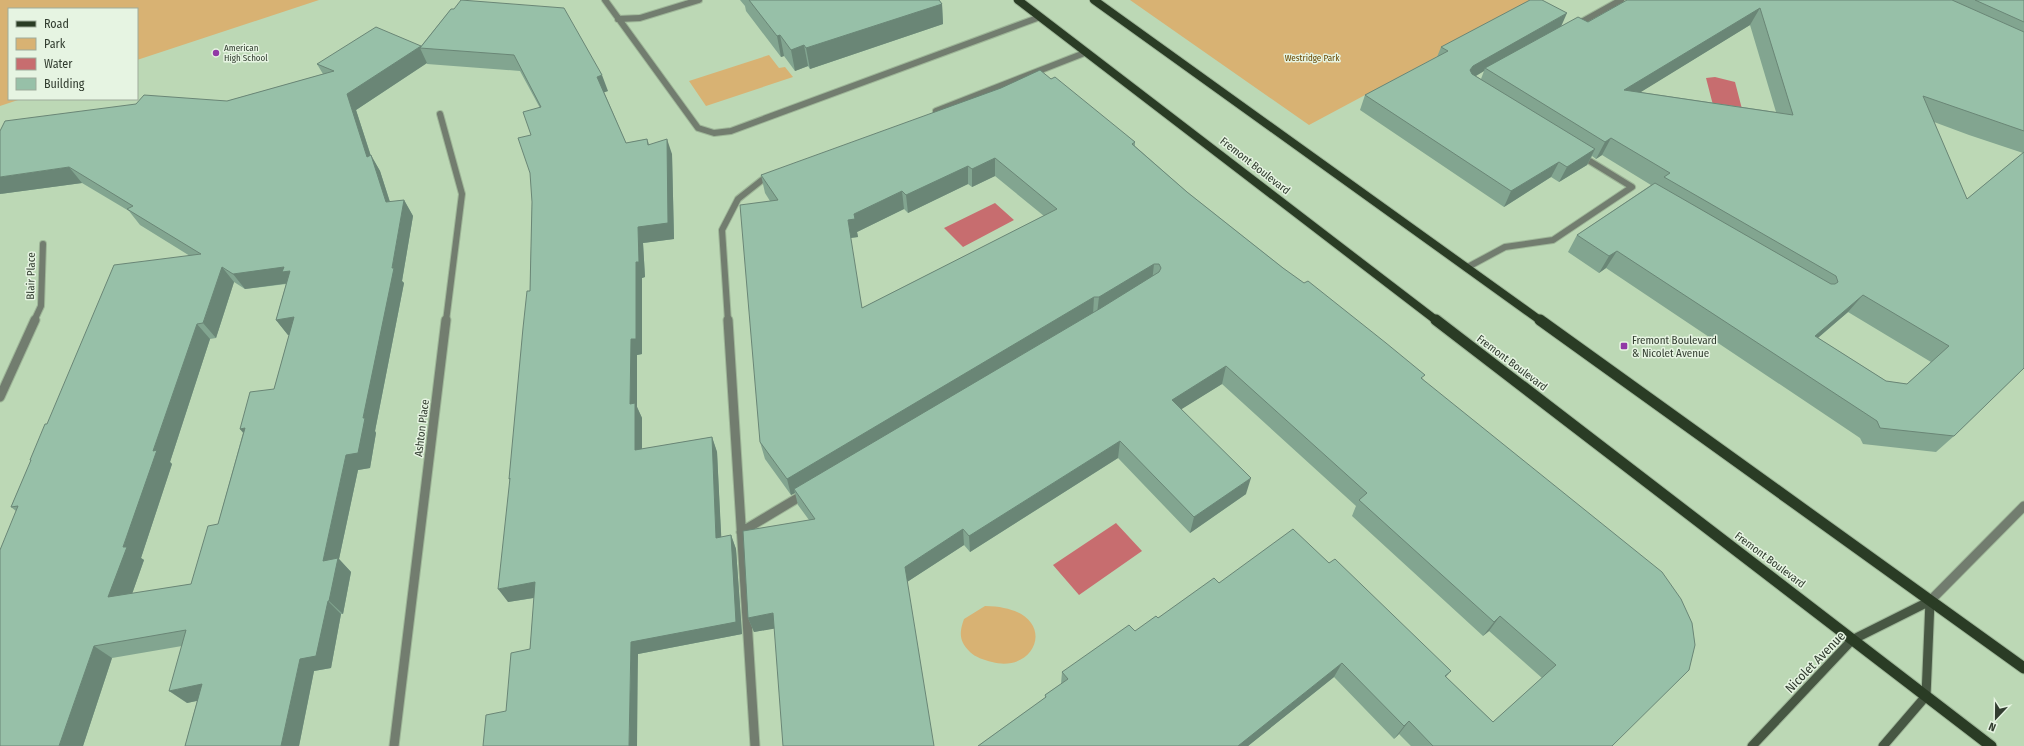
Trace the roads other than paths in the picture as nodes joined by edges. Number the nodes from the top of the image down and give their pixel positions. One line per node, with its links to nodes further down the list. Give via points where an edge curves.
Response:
1 (605, 0): 7 (street)
2 (699, 0): 7 (street, via 640,18)
3 (1018, 0): 6 (main road, Fremont Boulevard)
4 (1094, 0): 15 (main road)
5 (1621, 0): 8 (street)
6 (1040, 17): 7 (street, via 731,131 714,133 698,128); 9 (main road, Fremont Boulevard)
7 (618, 19)
8 (1572, 27)
9 (1086, 52): 10 (street); 21 (main road, Fremont Boulevard)
10 (932, 113)
11 (440, 114): 24 (street, Ashton Place, via 462,194)
12 (1574, 151): 15 (street, via 1636,189 1553,240 1505,247)
13 (777, 174): 19 (street, via 762,180 738,199 722,230)
14 (43, 244): 16 (street, Blair Place, via 41,306)
15 (1466, 268): 20 (main road)
16 (0, 397)
17 (815, 488): 19 (street)
18 (2024, 506): 20 (street, Nicolet Avenue)
19 (741, 532): 25 (street)
20 (1930, 601): 21 (street, Nicolet Avenue); 22 (main road); 23 (street)
21 (1852, 640): 23 (main road, Fremont Boulevard); 26 (street, Nicolet Avenue)
22 (2024, 668)
23 (1926, 696): 27 (street); 28 (main road, Fremont Boulevard)
24 (394, 746)
25 (755, 746)
26 (1752, 746)
27 (1884, 746)
28 (1991, 746)

